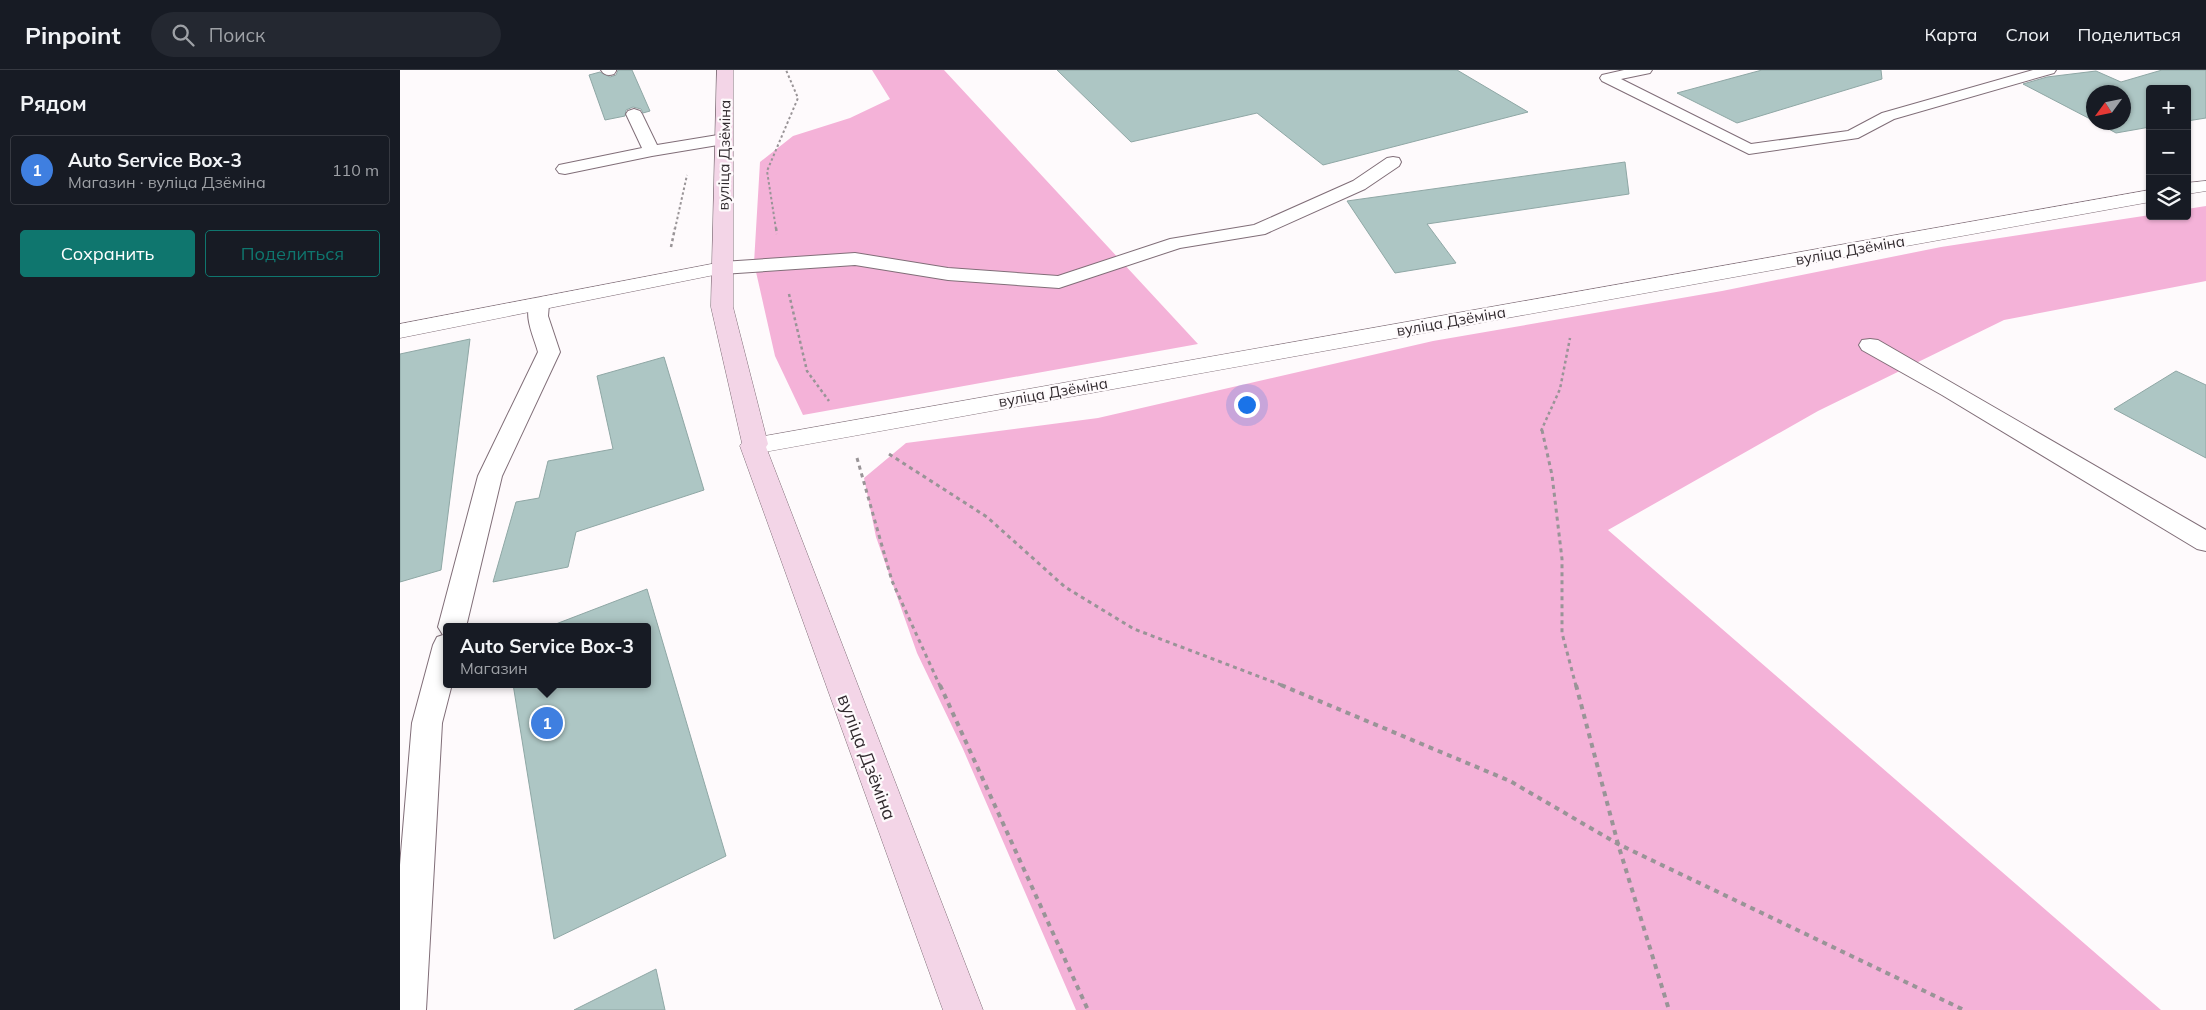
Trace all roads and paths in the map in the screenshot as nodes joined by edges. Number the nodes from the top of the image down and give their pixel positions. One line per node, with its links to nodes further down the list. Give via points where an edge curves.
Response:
1 (725, 70): 7 (main road, вуліца Дзёміна)
2 (1592, 70): 5 (lane)
3 (1645, 70): 5 (lane)
4 (2049, 70): 5 (lane, via 1888,116 1852,135 1749,149)
5 (1607, 78)
6 (634, 114): 8 (lane)
7 (724, 139): 8 (lane); 14 (main road, вуліца Дзёміна)
8 (652, 151): 10 (lane)
9 (1392, 162): 14 (lane, via 1359,185 1258,230 1178,243 1059,282 948,274 855,259)
10 (564, 169)
11 (2206, 186): 12 (street)
12 (2191, 189)
13 (2146, 197): 19 (street, вуліца Дзёміна)
14 (722, 268): 15 (street); 20 (main road, вуліца Дзёміна, via 722,307)
15 (538, 304): 16 (street); 22 (lane, via 538,316 550,352 490,476)
16 (400, 331)
17 (1570, 338): 24 (path, via 1560,390 1541,431 1552,475 1562,559 1562,633)
18 (1870, 345): 21 (lane)
19 (849, 429): 20 (street, вуліца Дзёміна); 24 (path, via 987,516 1065,587 1134,629 1296,691 1510,781); 27 (path, via 892,581)
20 (753, 446): 26 (main road, вуліца Дзёміна)
21 (2206, 542)
22 (453, 623)
23 (443, 661): 25 (lane, via 427,723)
24 (1618, 844): 28 (path); 29 (path)
25 (407, 1010)
26 (963, 1010)
27 (1088, 1010)
28 (1669, 1010)
29 (1964, 1010)

